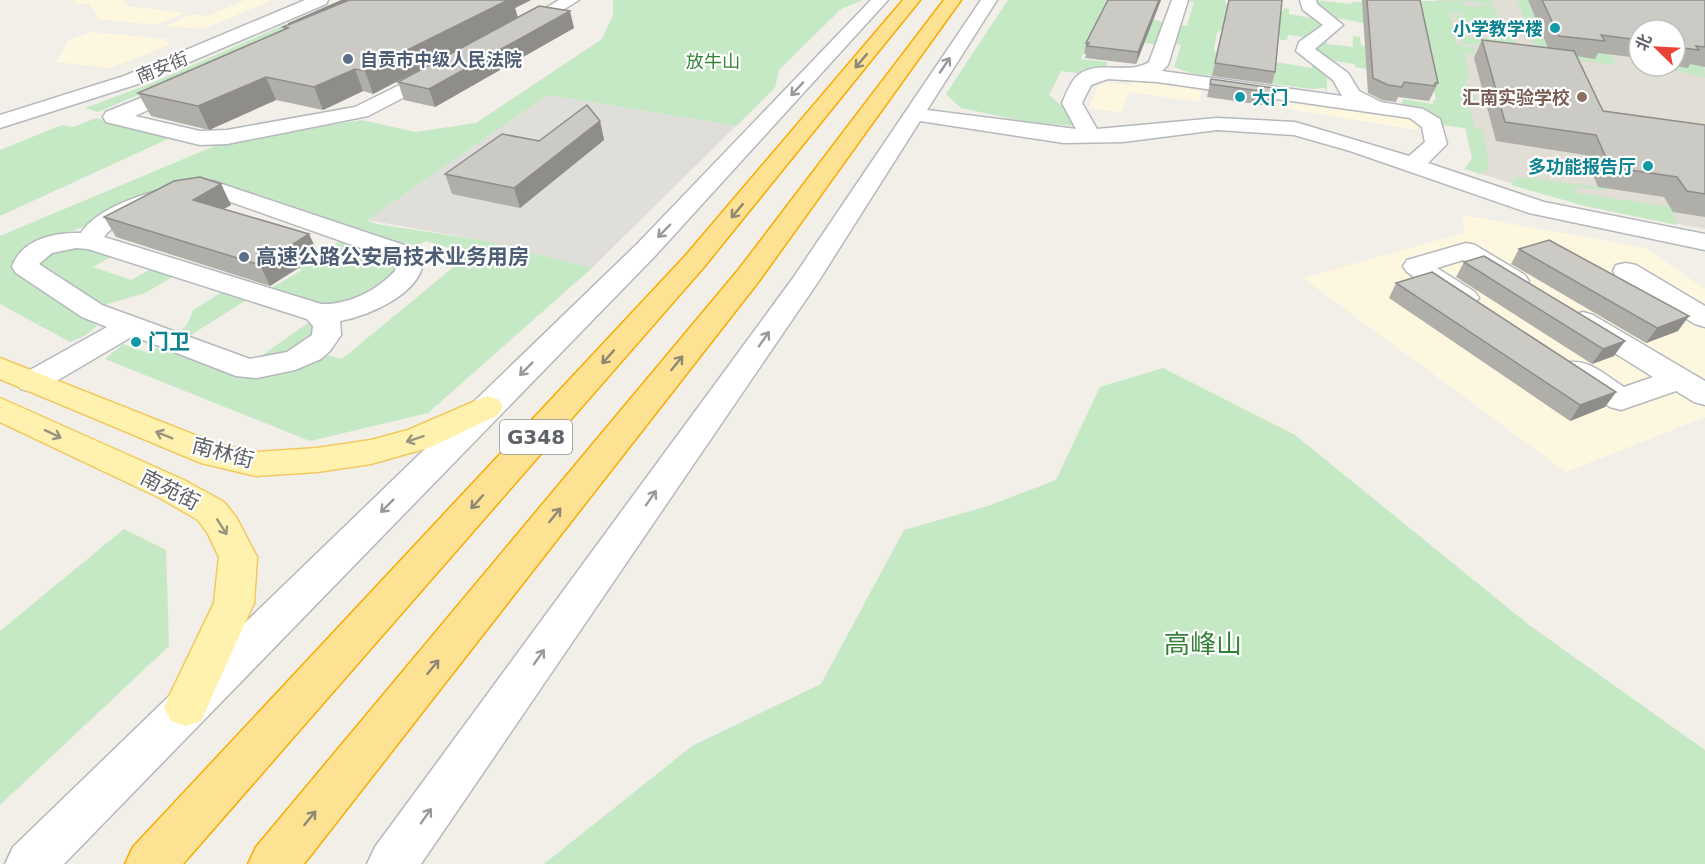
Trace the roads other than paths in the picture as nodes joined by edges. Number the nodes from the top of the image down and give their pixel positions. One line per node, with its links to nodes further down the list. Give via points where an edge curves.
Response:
1 (571, 0): 11 (street)
2 (880, 0): 12 (street)
3 (902, 0): 12 (street)
4 (912, 0): 43 (highway, G348, one-way to 43, via 695,261)
5 (952, 0): 14 (highway, G348)
6 (979, 0): 14 (street)
7 (989, 0): 22 (street, one-way to 7)
8 (1180, 0): 13 (street)
9 (1308, 0): 19 (street, via 1309,6 1334,25 1306,46 1305,51 1341,77)
10 (325, 8): 23 (street, 南安街, via 298,10 131,80)
11 (503, 37)
12 (827, 57): 39 (street, one-way to 39, via 646,250)
13 (1160, 61): 16 (street, via 1152,70); 18 (street, via 1166,71)
14 (905, 63): 44 (highway, G348, one-way to 14, via 749,275)
15 (453, 64): 17 (street, via 361,112 228,137 200,138 114,117)
16 (1130, 74): 18 (street); 24 (street, via 1101,74 1083,81 1072,103)
17 (200, 79)
18 (1193, 81): 20 (street)
19 (1344, 87): 20 (street, via 1334,95); 21 (street, via 1357,99)
20 (1310, 97): 21 (street)
21 (1380, 106): 25 (street, via 1416,113 1432,124 1436,146)
22 (913, 114): 24 (street); 45 (street, one-way to 22, via 804,282)
23 (0, 122)
24 (1091, 137): 25 (street, via 1218,124 1269,125 1323,135)
25 (1413, 164): 27 (street, via 1538,208)
26 (101, 232): 29 (street, via 181,191 218,189 407,257 407,274); 30 (street); 33 (street, via 47,247 24,265 92,311)
27 (1705, 242)
28 (1626, 271): 32 (street)
29 (377, 298): 30 (street, via 346,311); 34 (street)
30 (310, 311): 34 (street, via 322,316 329,329)
31 (1485, 311): 38 (street, via 1416,266 1466,251)
32 (1705, 318)
33 (130, 326): 34 (street, via 241,368 280,366); 37 (street)
34 (312, 350)
35 (1553, 355): 38 (street, via 1622,400)
36 (0, 368): 37 (main road, 南林街)
37 (32, 382): 39 (main road, 南林街, one-way to 37, via 419,439 371,452 256,464 213,455)
38 (1692, 387)
39 (487, 407): 41 (street, one-way to 41)
40 (0, 409): 41 (main road, 南苑街, one-way to 41, via 172,489 211,511 223,527 238,557 234,603)
41 (186, 707): 42 (street)
42 (30, 864)
43 (150, 864)
44 (273, 864)
45 (392, 864)

